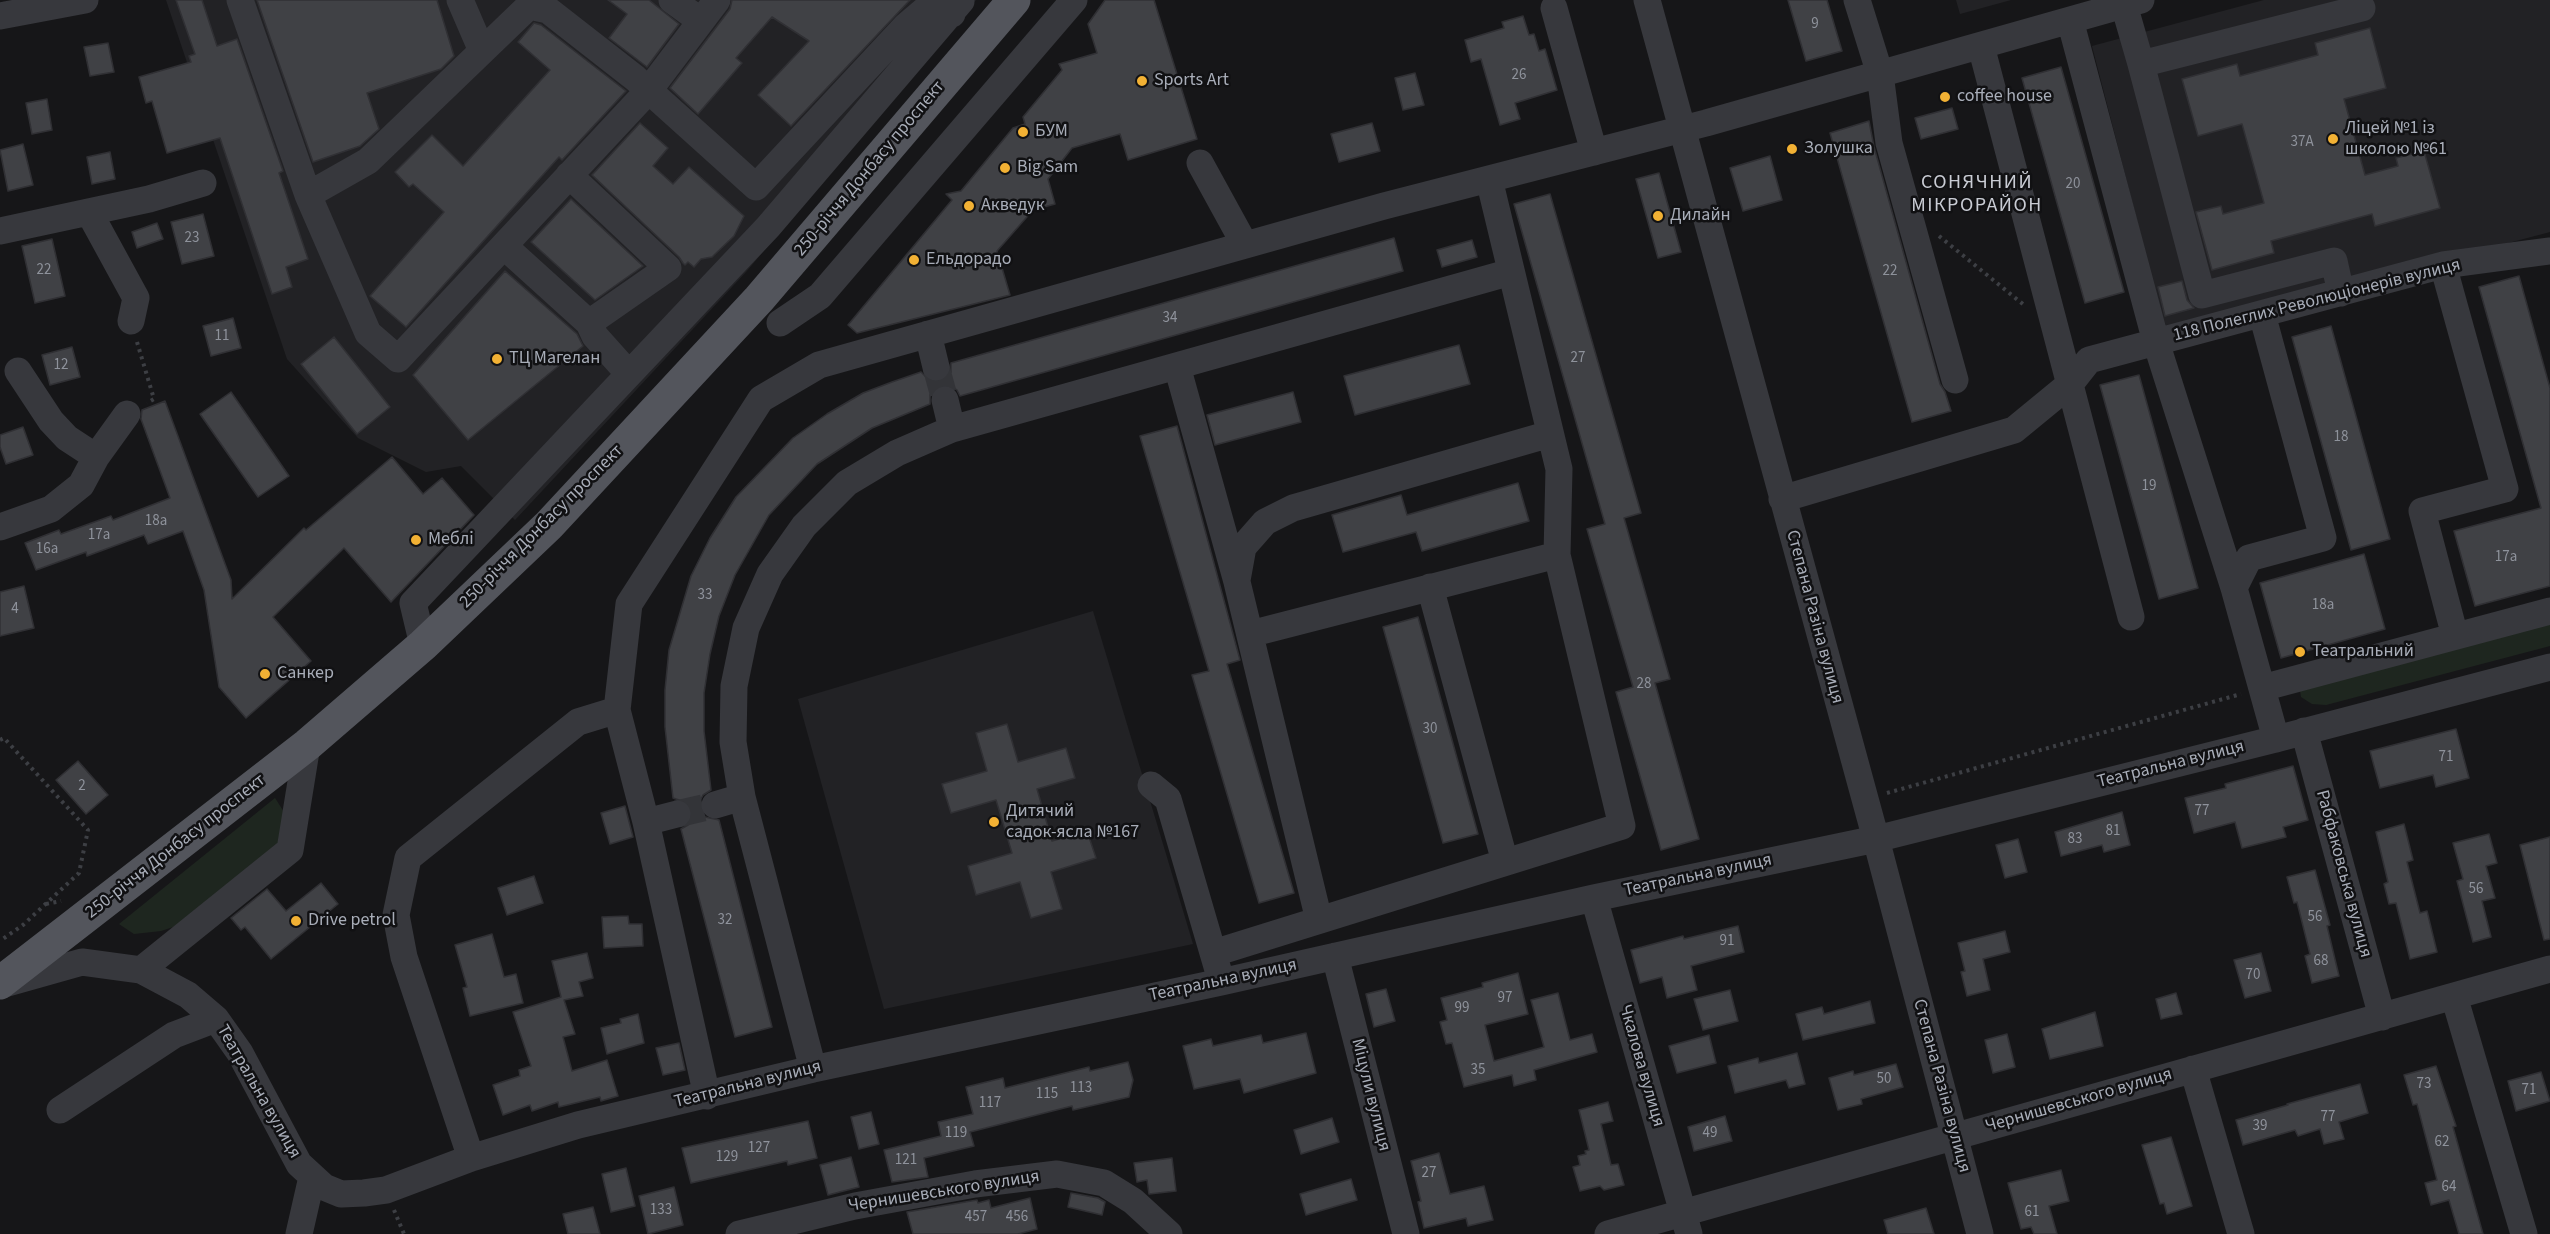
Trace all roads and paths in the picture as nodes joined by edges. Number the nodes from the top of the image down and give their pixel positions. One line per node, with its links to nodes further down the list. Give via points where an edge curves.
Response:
1 (85, 0): 15 (street)
2 (240, 0): 28 (street)
3 (460, 0): 18 (street)
4 (672, 0): 14 (street)
5 (1014, 0): 69 (main road, 250-річчя Донбасу проспект, via 759,299 549,525)
6 (1074, 0): 42 (street, via 820,296)
7 (1647, 0): 22 (street, Степана Разіна вулиця)
8 (1857, 0): 20 (street)
9 (2132, 2): 16 (street); 19 (street)
10 (528, 3): 18 (street); 21 (street, via 548,10)
11 (957, 7): 21 (street, via 926,9 906,26 756,187); 39 (street)
12 (1554, 9): 23 (street)
13 (2362, 9): 19 (street)
14 (710, 10): 21 (street)
15 (0, 16)
16 (2070, 20): 17 (street); 46 (street)
17 (1981, 46): 20 (street); 44 (street)
18 (482, 51): 28 (street, via 368,161)
19 (2141, 64): 38 (street, via 2202,295 2334,261)
20 (1880, 74): 22 (street); 29 (street, via 1889,143)
21 (649, 90): 25 (street)
22 (1682, 129): 23 (street); 59 (street, Степана Разіна вулиця)
23 (1594, 152): 26 (street)
24 (1200, 164): 32 (street)
25 (570, 175): 33 (street); 36 (street)
26 (1489, 179): 32 (street); 37 (street)
27 (203, 183): 30 (street, via 149,200)
28 (308, 195): 33 (street, via 368,333 398,359)
29 (1908, 211): 44 (path); 51 (street)
30 (89, 212): 31 (street); 41 (street, via 136,298)
31 (0, 231)
32 (1245, 245): 45 (street)
33 (504, 246): 43 (street)
34 (2550, 250): 35 (street, 118 Полеглих Революціонерів вулиця)
35 (2443, 266): 38 (street, 118 Полеглих Революціонерів вулиця); 68 (street, via 2505,489 2422,511)
36 (668, 268): 39 (street); 43 (street)
37 (1511, 272): 47 (street); 57 (street)
38 (2341, 293): 40 (street, 118 Полеглих Революціонерів вулиця)
39 (698, 301): 50 (street)
40 (2262, 314): 46 (street, 118 Полеглих Революціонерів вулиця); 64 (street, via 2323,538 2248,558)
41 (131, 321): 53 (path)
42 (780, 322)
43 (589, 323): 50 (street, via 595,336)
44 (2055, 330): 52 (street)
45 (928, 334): 48 (street); 72 (street, via 819,365 761,399 629,604)
46 (2156, 342): 52 (street, 118 Полеглих Революціонерів вулиця, via 2089,360); 64 (street)
47 (1177, 366): 56 (street); 62 (street)
48 (936, 367)
49 (18, 371): 58 (street, via 51,421 67,438)
50 (629, 374): 69 (street, via 413,603)
51 (1955, 380)
52 (2070, 384): 59 (street, 118 Полеглих Революціонерів вулиця, via 2014,430); 66 (street)
53 (154, 399)
54 (945, 400): 56 (street)
55 (127, 414): 58 (street)
56 (952, 429): 78 (street, via 897,453 847,483 804,526 770,574 746,628 734,686 733,742)
57 (1550, 434): 61 (street, via 1559,469); 62 (street, via 1293,508 1265,522 1243,547)
58 (96, 457): 60 (street, via 81,485 51,509)
59 (1782, 499): 79 (street, Степана Разіна вулиця)
60 (0, 527)
61 (1557, 555): 63 (street); 84 (street, via 1622,826)
62 (1237, 582): 67 (street)
63 (1430, 587): 67 (street); 84 (street)
64 (2234, 588): 71 (street)
65 (2550, 611): 68 (street)
66 (2131, 617)
67 (1250, 634): 86 (street)
68 (2455, 636): 71 (street)
69 (423, 645): 76 (main road, 250-річчя Донбасу проспект)
70 (2550, 667): 73 (street, Театральна вулиця)
71 (2262, 688): 74 (street); 79 (path)
72 (617, 710): 82 (street); 102 (street, via 578,722 408,858 396,915 404,957)
73 (2304, 731): 74 (street, Театральна вулиця); 95 (street, Рабфаковська вулиця)
74 (2276, 739): 83 (street, Театральна вулиця)
75 (0, 740): 87 (path, via 4,738 88,830 79,873)
76 (308, 745): 91 (street, via 290,850); 93 (main road, 250-річчя Донбасу проспект)
77 (1151, 785): 88 (street, via 1168,800)
78 (742, 797): 80 (street); 98 (street)
79 (1865, 799): 83 (street, Степана Разіна вулиця)
80 (715, 805)
81 (677, 814): 82 (street)
82 (646, 822): 99 (street)
83 (1876, 839): 85 (street, Театральна вулиця); 101 (street, Степана Разіна вулиця)
84 (1505, 862): 86 (street)
85 (1594, 898): 89 (street, Театральна вулиця); 104 (street, Чкалова вулиця)
86 (1319, 920): 88 (street)
87 (0, 941)
88 (1214, 953): 92 (street)
89 (1335, 956): 92 (street, Театральна вулиця); 108 (street, Міцули вулиця)
90 (2550, 969): 94 (street, Чернишевського вулиця)
91 (141, 970): 93 (street, Театральна вулиця, via 82,962); 96 (street, Театральна вулиця, via 188,995)
92 (1221, 981): 98 (street, Театральна вулиця)
93 (0, 984)
94 (2454, 996): 95 (street, Чернишевського вулиця); 112 (street)
95 (2382, 1017): 97 (street, Чернишевського вулиця)
96 (216, 1019): 100 (street, via 174,1035); 103 (street, Театральна вулиця, via 240,1053 299,1164)
97 (2193, 1068): 101 (street, Чернишевського вулиця); 111 (street)
98 (813, 1069): 99 (street, Театральна вулиця)
99 (707, 1096): 102 (street, Театральна вулиця, via 578,1125)
100 (60, 1110)
101 (1954, 1135): 104 (street, Чернишевського вулиця); 110 (street, Степана Разіна вулиця)
102 (471, 1158): 103 (street, Театральна вулиця, via 386,1190 364,1193 341,1194)
103 (312, 1177): 105 (street)
104 (1686, 1223): 109 (street, Чернишевського вулиця)
105 (299, 1234)
106 (739, 1234): 107 (street, Чернишевського вулиця, via 866,1204 1057,1174 1104,1184 1133,1201)
107 (1169, 1234)
108 (1406, 1234)
109 (1608, 1234)
110 (1980, 1234)
111 (2241, 1234)
112 (2524, 1234)

